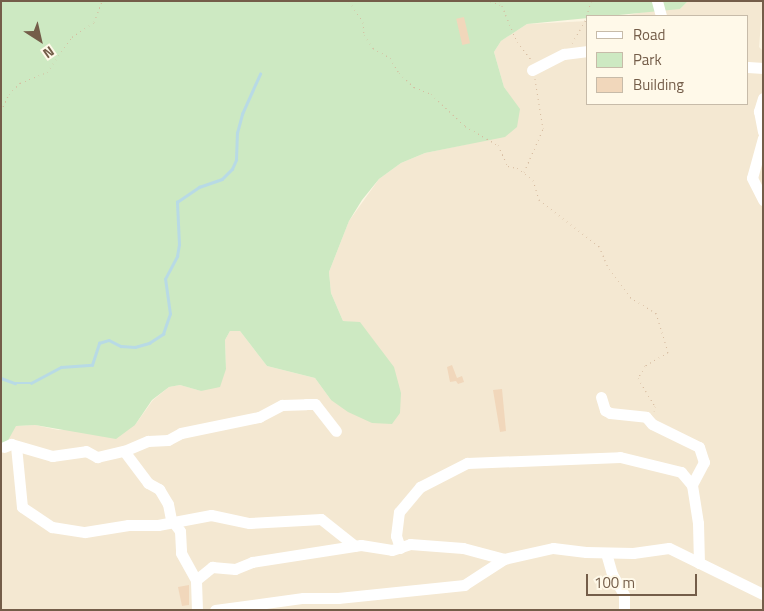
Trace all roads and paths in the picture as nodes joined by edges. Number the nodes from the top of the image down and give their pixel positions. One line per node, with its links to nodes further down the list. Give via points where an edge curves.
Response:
1 (102, 1): 17 (path, via 94,22 72,37 47,72 20,83 9,94)
2 (349, 1): 20 (path, via 363,22 367,41 390,58 399,73 414,86 431,94 465,126 498,145 508,166)
3 (490, 1): 7 (path)
4 (500, 1): 7 (path)
5 (591, 1): 8 (path)
6 (657, 1): 9 (street)
7 (502, 5): 15 (path, via 517,42 534,65)
8 (586, 15)
9 (661, 15)
10 (586, 16): 12 (path, via 582,28)
11 (586, 51): 12 (street)
12 (564, 54): 15 (street)
13 (749, 67): 14 (street)
14 (763, 68)
15 (532, 70): 20 (path, via 543,122 532,158)
16 (763, 98): 18 (street, via 759,111)
17 (1, 111)
18 (763, 132)
19 (763, 138): 21 (street, via 752,178)
20 (524, 172): 23 (path, via 533,180 539,200 599,246 609,268 630,297 656,313 668,352 645,366 638,378 655,406)
21 (763, 200)
22 (601, 397): 23 (street, via 605,410 610,413 646,417)
23 (652, 424): 28 (street, via 699,446 704,462)
24 (336, 431): 27 (street, via 314,404 282,405 259,417 181,432 159,442 148,441)
25 (16, 446): 26 (street); 27 (street, via 52,456 86,451 98,457); 29 (street, via 22,507 52,527 85,532)
26 (4, 447)
27 (124, 451): 29 (street, via 148,483 159,489)
28 (692, 485): 31 (street, via 681,472 620,457 467,463 420,488 398,512 396,536); 34 (street, via 698,523)
29 (173, 521): 30 (street, via 211,515 250,522 321,520); 35 (street, via 180,531 181,552)
30 (354, 546): 31 (street); 35 (street, via 252,562 235,569 212,567)
31 (400, 548): 33 (street, via 410,544 463,548)
32 (606, 552): 33 (street, via 553,548); 34 (street, via 669,548); 39 (street, via 612,574 624,595)
33 (504, 559): 38 (street, via 464,585 338,598 303,598)
34 (699, 563): 36 (street)
35 (196, 580): 37 (street)
36 (763, 594)
37 (197, 610)
38 (215, 610)
39 (624, 610)

